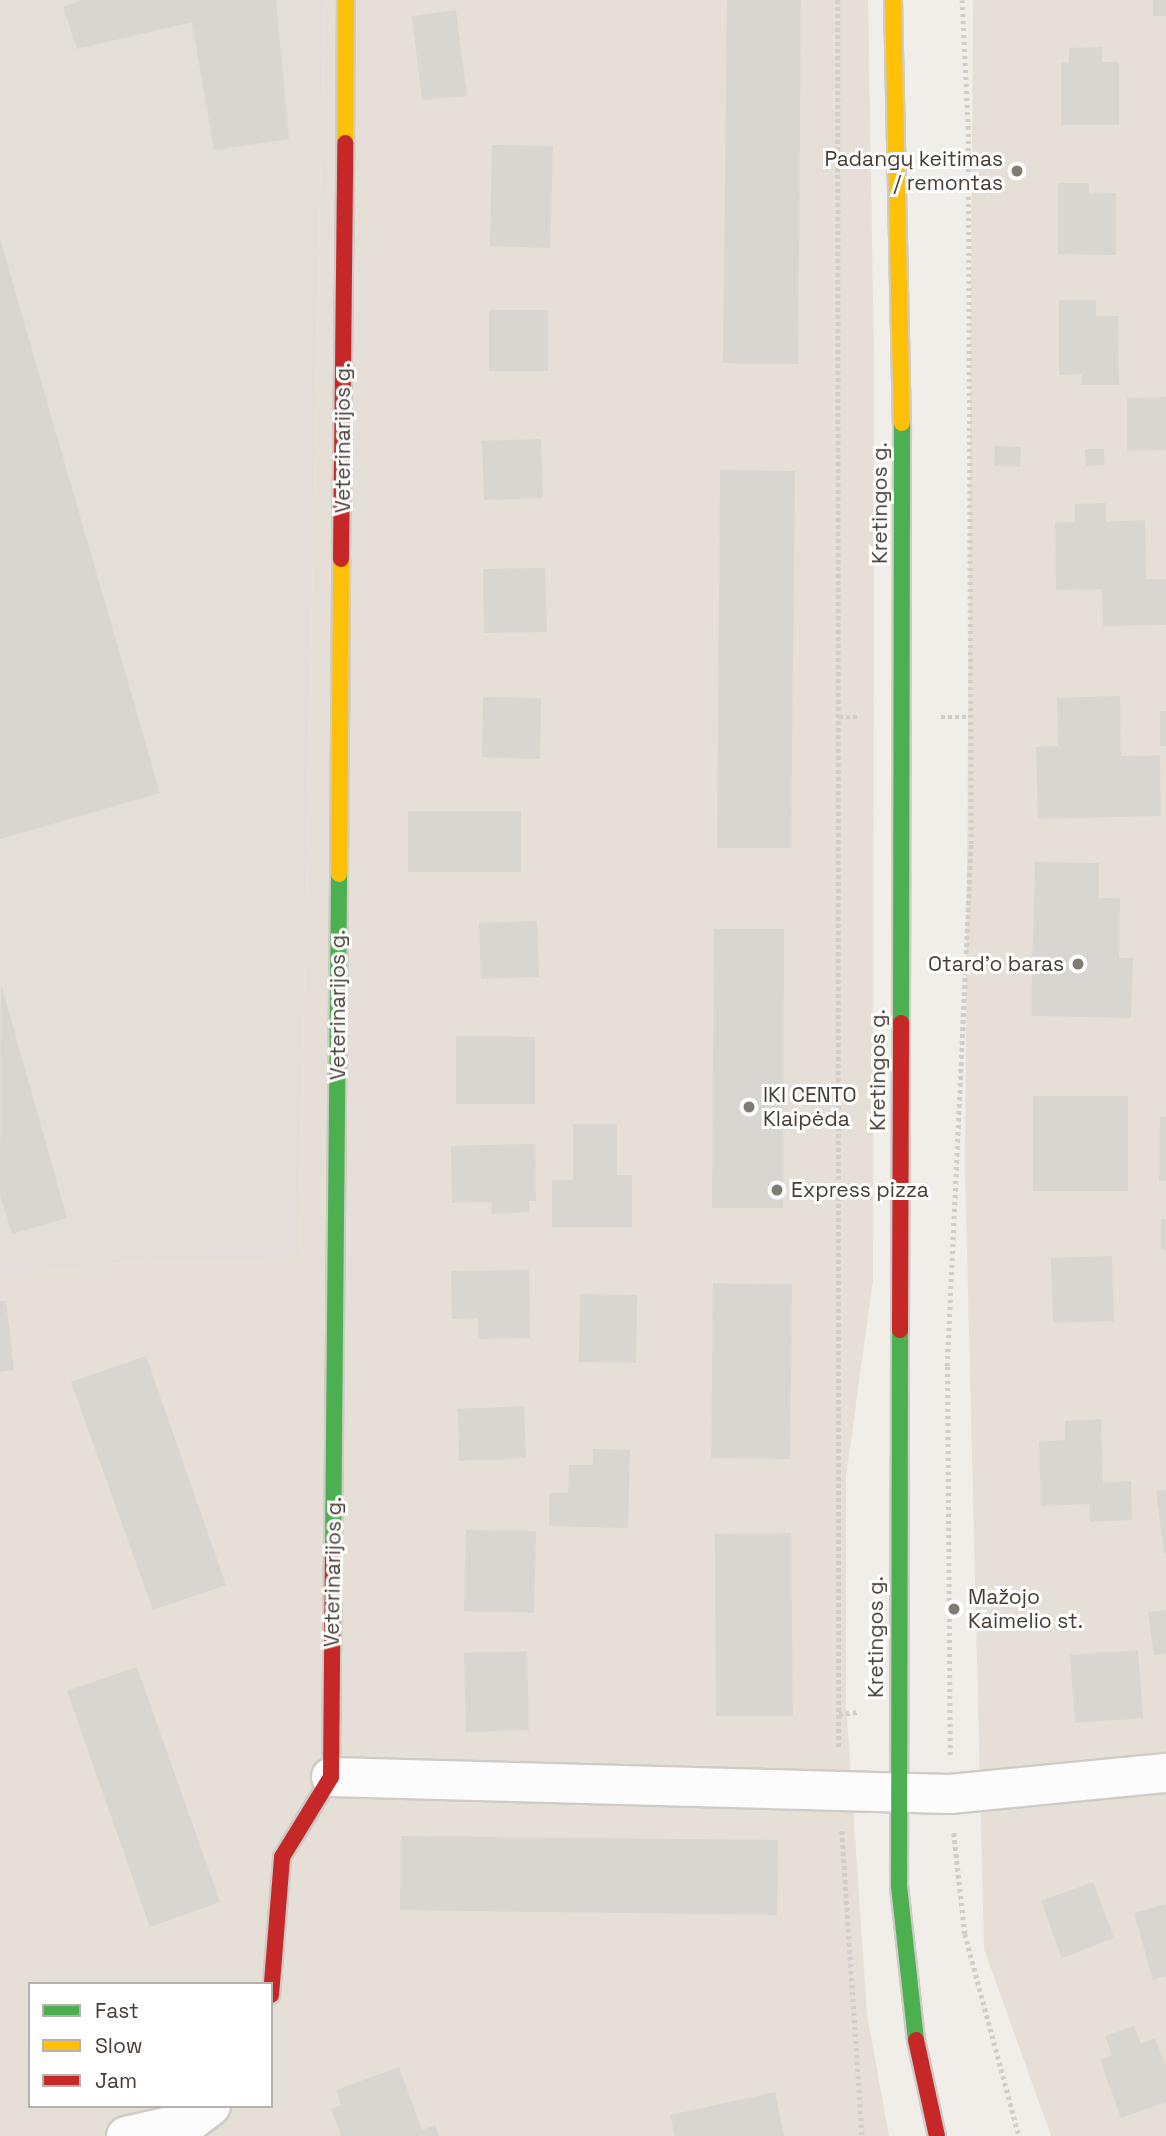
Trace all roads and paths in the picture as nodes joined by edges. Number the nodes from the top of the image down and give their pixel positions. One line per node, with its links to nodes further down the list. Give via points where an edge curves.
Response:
1 (346, 0): 6 (street, Veterinarijos g.)
2 (838, 0): 7 (path)
3 (892, 0): 8 (street, Kretingos g., via 902,432)
4 (962, 0): 9 (path, via 968,144 971,844 947,1366)
5 (1166, 1773): 9 (street)
6 (331, 1777): 7 (street); 10 (street, via 282,1857)
7 (840, 1790): 8 (street); 13 (path)
8 (898, 1793): 9 (street); 14 (street, Kretingos g., via 899,1886 915,2038)
9 (950, 1794): 15 (path, via 965,1934)
10 (272, 1982)
11 (208, 2108): 12 (street, via 191,2121)
12 (126, 2136)
13 (862, 2136)
14 (937, 2136)
15 (1019, 2136)

